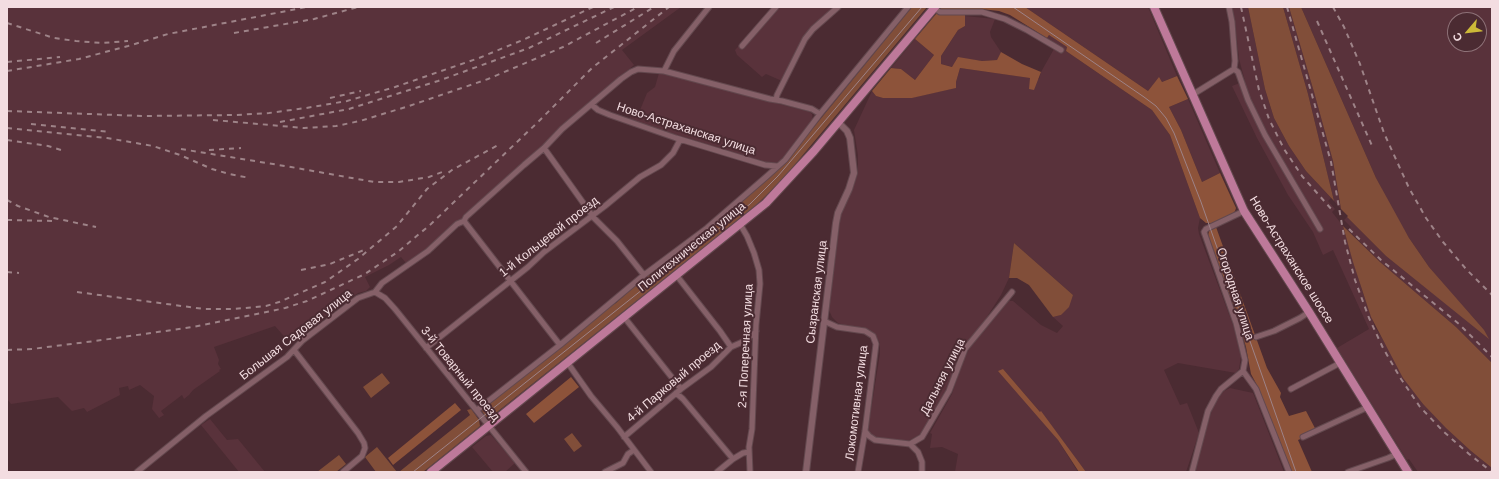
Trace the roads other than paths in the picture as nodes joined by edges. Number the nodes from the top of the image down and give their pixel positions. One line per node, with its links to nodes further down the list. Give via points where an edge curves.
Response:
1 (709, 7): 11 (street, via 674,51)
2 (776, 7): 8 (street)
3 (838, 7): 13 (street, via 805,39)
4 (908, 7): 15 (street)
5 (1154, 7): 12 (main road, Ново-Астраханское шоссе)
6 (1229, 7): 10 (street)
7 (935, 8): 9 (street, via 940,12 982,12 1004,19); 16 (main road, Политехническая улица)
8 (742, 46)
9 (1061, 50)
10 (1234, 69): 12 (street); 24 (street, via 1238,72 1265,135)
11 (664, 71): 13 (street); 14 (street, Большая Садовая улица, via 638,69 631,72)
12 (1192, 95): 20 (main road, Ново-Астраханское шоссе)
13 (776, 100): 15 (street, via 812,109)
14 (592, 105): 17 (street, Ново-Астраханская улица, via 610,116); 18 (street, Большая Садовая улица, via 562,129)
15 (820, 114): 19 (street, via 785,160)
16 (838, 122): 23 (main road, Политехническая улица, via 785,185); 32 (street, Сызранская улица, via 850,138 854,173 837,218)
17 (680, 140): 19 (street, Ново-Астраханская улица, via 765,165); 21 (street, 1-й Кольцевой проезд, via 673,153 661,165 640,177)
18 (544, 148): 21 (street); 22 (street, Большая Садовая улица)
19 (777, 166): 25 (street, via 707,228)
20 (1244, 211): 30 (main road, Ново-Астраханское шоссе); 41 (street, Огородная улица, via 1204,232 1236,324 1245,360)
21 (592, 214): 25 (street); 27 (street, 1-й Кольцевой проезд)
22 (464, 221): 27 (street); 28 (street, Большая Садовая улица, via 457,224 428,251 382,283)
23 (740, 224): 26 (main road, Политехническая улица); 33 (street, 2-я Поперечная улица, via 759,270)
24 (1320, 229)
25 (644, 275): 35 (street)
26 (676, 276): 31 (main road, Политехническая улица); 36 (street)
27 (510, 281): 35 (street); 37 (street, 1-й Кольцевой проезд)
28 (375, 292): 37 (street, 3-й Товарный проезд, via 385,298); 38 (street, Большая Садовая улица, via 358,298)
29 (1012, 292): 51 (street, Дальняя улица, via 965,349 949,391 922,437)
30 (1309, 312): 34 (street, via 1274,331); 40 (main road, Ново-Астраханское шоссе)
31 (624, 317): 39 (main road, Политехническая улица); 42 (street)
32 (824, 321): 48 (street, Локомотивная улица, via 837,327 865,331 873,336 876,344); 64 (street, Сызранская улица)
33 (756, 331): 36 (street, 4-й Парковый проезд, via 747,340); 53 (street, 2-я Поперечная улица)
34 (1256, 337)
35 (560, 345): 46 (street)
36 (731, 347): 42 (street, 4-й Парковый проезд, via 711,367)
37 (426, 348): 46 (street, 3-й Товарный проезд)
38 (294, 350): 56 (street, Большая Садовая улица); 57 (street, via 364,443 362,456)
39 (567, 362): 47 (main road, Политехническая улица); 49 (street)
40 (1340, 363): 43 (street); 45 (main road, Ново-Астраханское шоссе)
41 (1243, 371): 67 (street, via 1221,389 1211,406); 68 (street, via 1256,389)
42 (681, 389): 44 (street, 4-й Парковый проезд)
43 (1290, 389)
44 (676, 393): 49 (street, 4-й Парковый проезд); 55 (street, via 684,399)
45 (1368, 407): 50 (street); 54 (main road, Ново-Астраханское шоссе)
46 (477, 410): 47 (street, 3-й Товарный проезд)
47 (489, 426): 58 (main road, Политехническая улица); 59 (street, 3-й Товарный проезд)
48 (865, 431): 51 (street, via 875,440); 65 (street, Локомотивная улица)
49 (624, 437): 52 (street)
50 (1302, 437)
51 (910, 444): 66 (street, via 918,452)
52 (634, 450): 60 (street, via 623,463); 61 (street)
53 (749, 452): 55 (street); 63 (street, 2-я Поперечная улица)
54 (1397, 454): 69 (street); 70 (main road, Ново-Астраханское шоссе)
55 (733, 459): 62 (street)
56 (137, 472)
57 (343, 472)
58 (431, 472)
59 (526, 472)
60 (605, 472)
61 (651, 472)
62 (717, 472)
63 (750, 472)
64 (806, 472)
65 (858, 472)
66 (922, 472)
67 (1192, 472)
68 (1289, 472)
69 (1348, 472)
70 (1408, 472)

